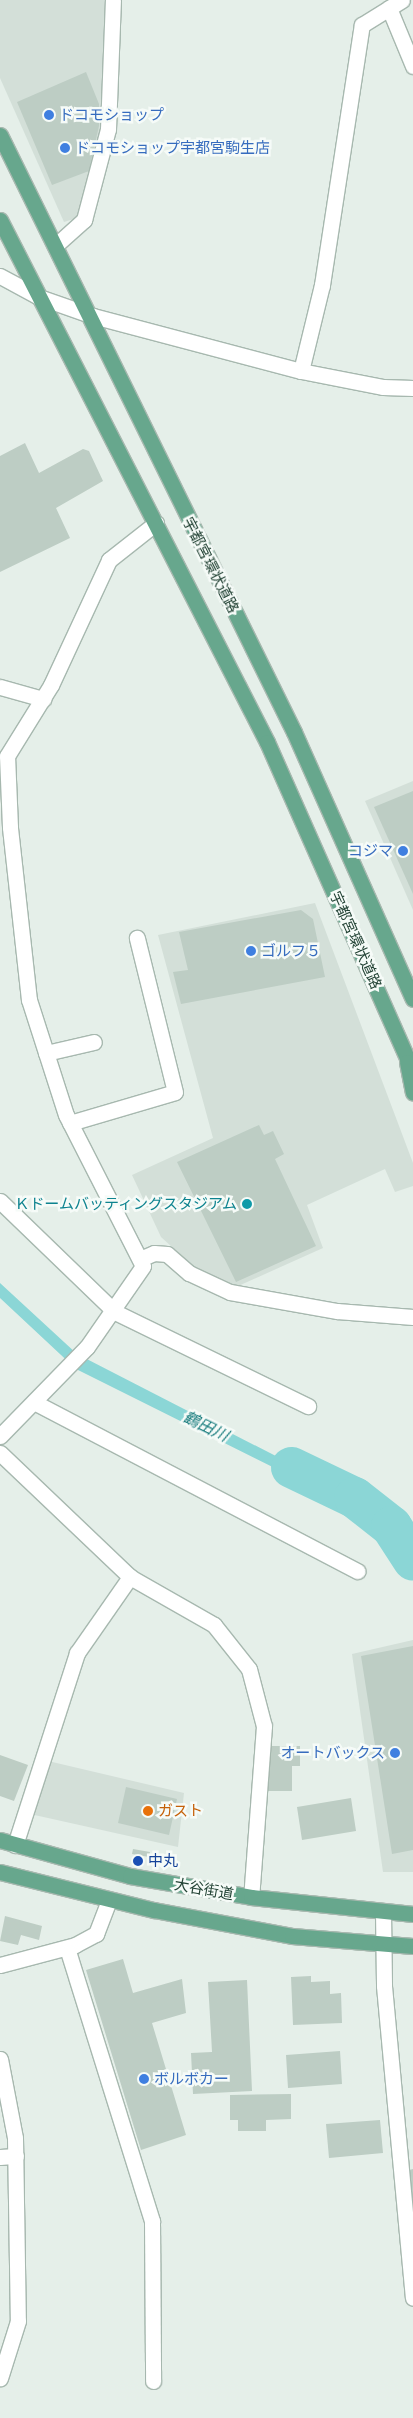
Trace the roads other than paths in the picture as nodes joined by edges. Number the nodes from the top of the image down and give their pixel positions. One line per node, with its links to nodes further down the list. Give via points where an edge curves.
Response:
1 (113, 0): 7 (street, via 108,129 84,220)
2 (402, 0): 3 (street)
3 (389, 8): 4 (street); 11 (street, via 362,25 322,285)
4 (413, 66)
5 (0, 135): 7 (main road, 宇都宮環状道路)
6 (0, 220): 9 (main road, 宇都宮環状道路)
7 (56, 245): 10 (main road, 宇都宮環状道路)
8 (0, 276): 9 (street)
9 (39, 297): 10 (street); 13 (main road, 宇都宮環状道路)
10 (93, 316): 11 (street); 18 (main road, 宇都宮環状道路, via 294,732)
11 (301, 371): 12 (street, via 383,387)
12 (413, 388)
13 (156, 524): 15 (street, via 109,560); 20 (main road, 宇都宮環状道路, via 267,742)
14 (0, 687): 15 (street)
15 (43, 699): 16 (street, via 7,756)
16 (5, 826): 21 (street, via 29,1000)
17 (138, 938): 24 (street, via 175,1092)
18 (413, 999)
19 (94, 1042): 21 (street)
20 (404, 1049): 22 (main road, 宇都宮環状道路); 23 (main road)
21 (46, 1053): 24 (street)
22 (413, 1071)
23 (413, 1092)
24 (70, 1123): 26 (street)
25 (0, 1201): 27 (street)
26 (140, 1259): 27 (street, via 143,1266); 28 (street, via 154,1253 167,1254 189,1273 230,1292 336,1311)
27 (115, 1312): 29 (street, via 88,1347); 30 (street)
28 (413, 1317)
29 (34, 1402): 31 (street); 33 (street)
30 (308, 1406)
31 (0, 1436)
32 (0, 1453): 34 (street)
33 (357, 1571)
34 (130, 1577): 36 (street, via 78,1654); 38 (street, via 214,1625 250,1669 264,1726)
35 (0, 1840): 36 (main road, 大谷街道)
36 (15, 1845): 38 (main road, 大谷街道, via 130,1876)
37 (0, 1872): 39 (main road, 大谷街道)
38 (251, 1897): 40 (main road, 大谷街道)
39 (109, 1900): 42 (main road, 大谷街道, via 292,1936); 44 (street, via 96,1934)
40 (383, 1912): 41 (main road, 大谷街道); 42 (street)
41 (413, 1914)
42 (382, 1944): 43 (main road, 大谷街道); 49 (street)
43 (413, 1946)
44 (68, 1948): 45 (street); 52 (street, via 152,2221)
45 (0, 1966)
46 (0, 2060): 47 (street)
47 (16, 2156): 48 (street); 51 (street, via 18,2321)
48 (0, 2158)
49 (412, 2280): 50 (street)
50 (413, 2298)
51 (0, 2378)
52 (153, 2381)

